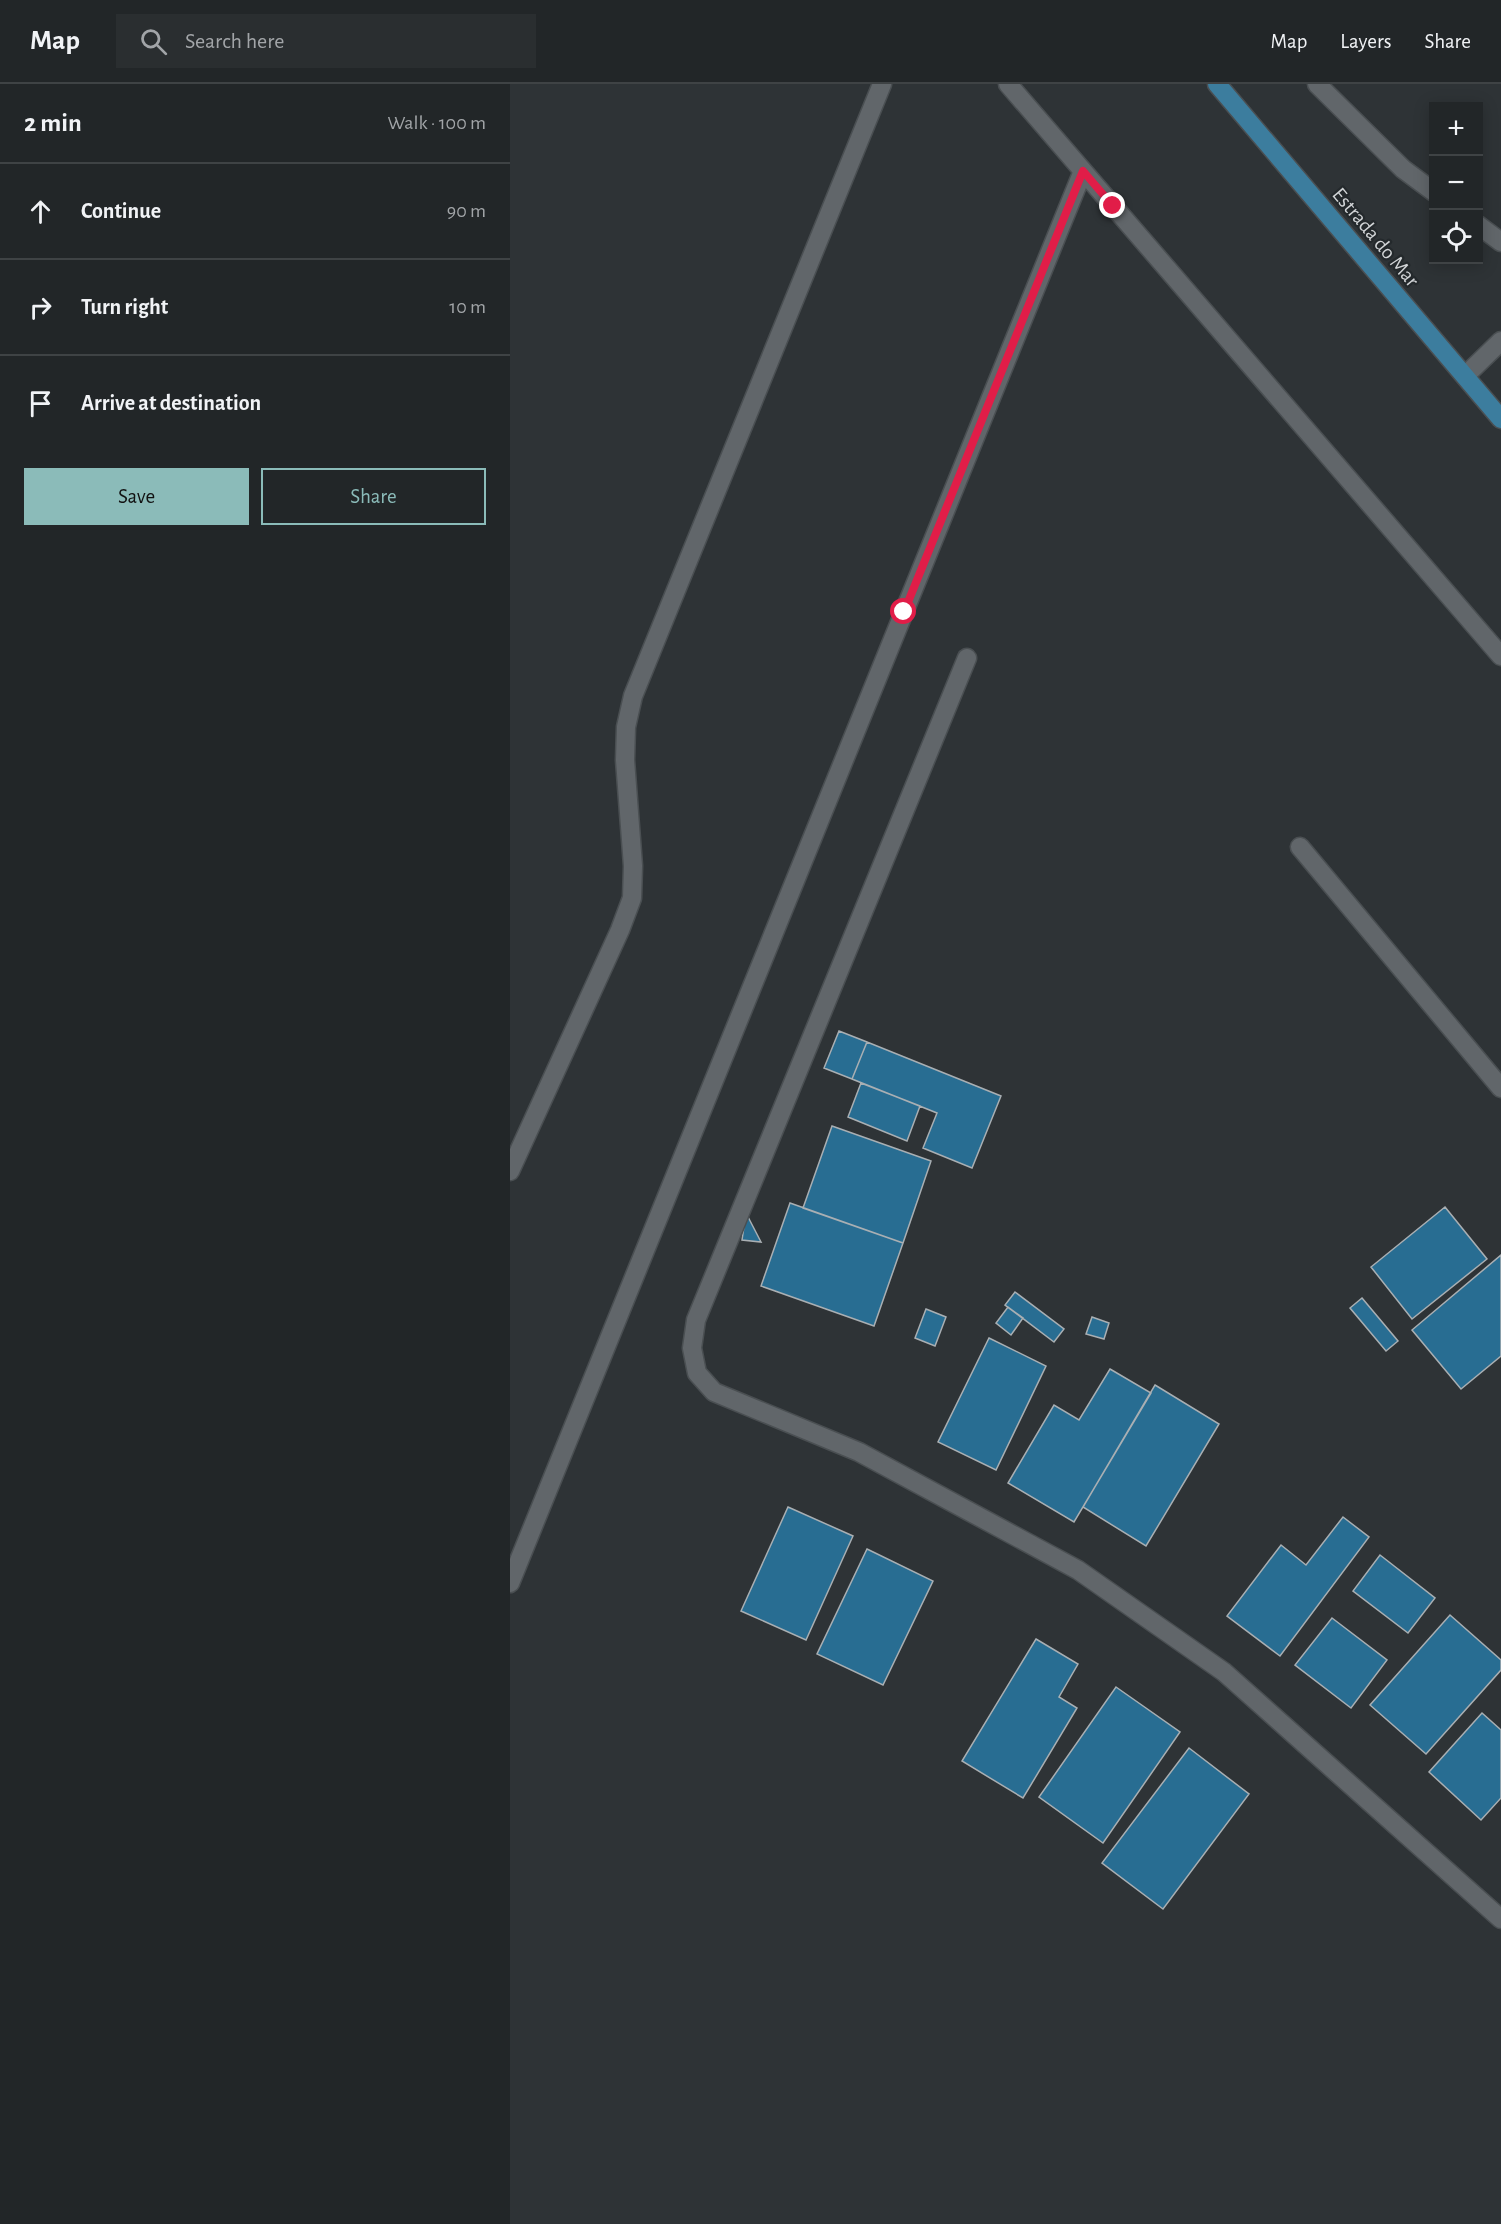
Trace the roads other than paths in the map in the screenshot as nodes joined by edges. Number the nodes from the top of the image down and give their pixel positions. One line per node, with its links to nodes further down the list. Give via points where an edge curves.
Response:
1 (882, 84): 16 (street, via 633,696 626,727 625,760 632,898)
2 (1008, 84): 5 (street)
3 (1217, 84): 10 (main road, Estrada do Mar)
4 (1317, 84): 6 (street, via 1403,169)
5 (1083, 171): 12 (street); 17 (street)
6 (1429, 188)
7 (1483, 228): 8 (street)
8 (1501, 242)
9 (1501, 341): 10 (street)
10 (1465, 376): 11 (main road, Estrada do Mar)
11 (1501, 419)
12 (1501, 656)
13 (967, 658): 18 (street, via 696,1320 692,1348 698,1373 714,1392 859,1452 1078,1570 1224,1672)
14 (1300, 847): 15 (street)
15 (1501, 1088)
16 (510, 1171)
17 (510, 1583)
18 (1501, 1919)

